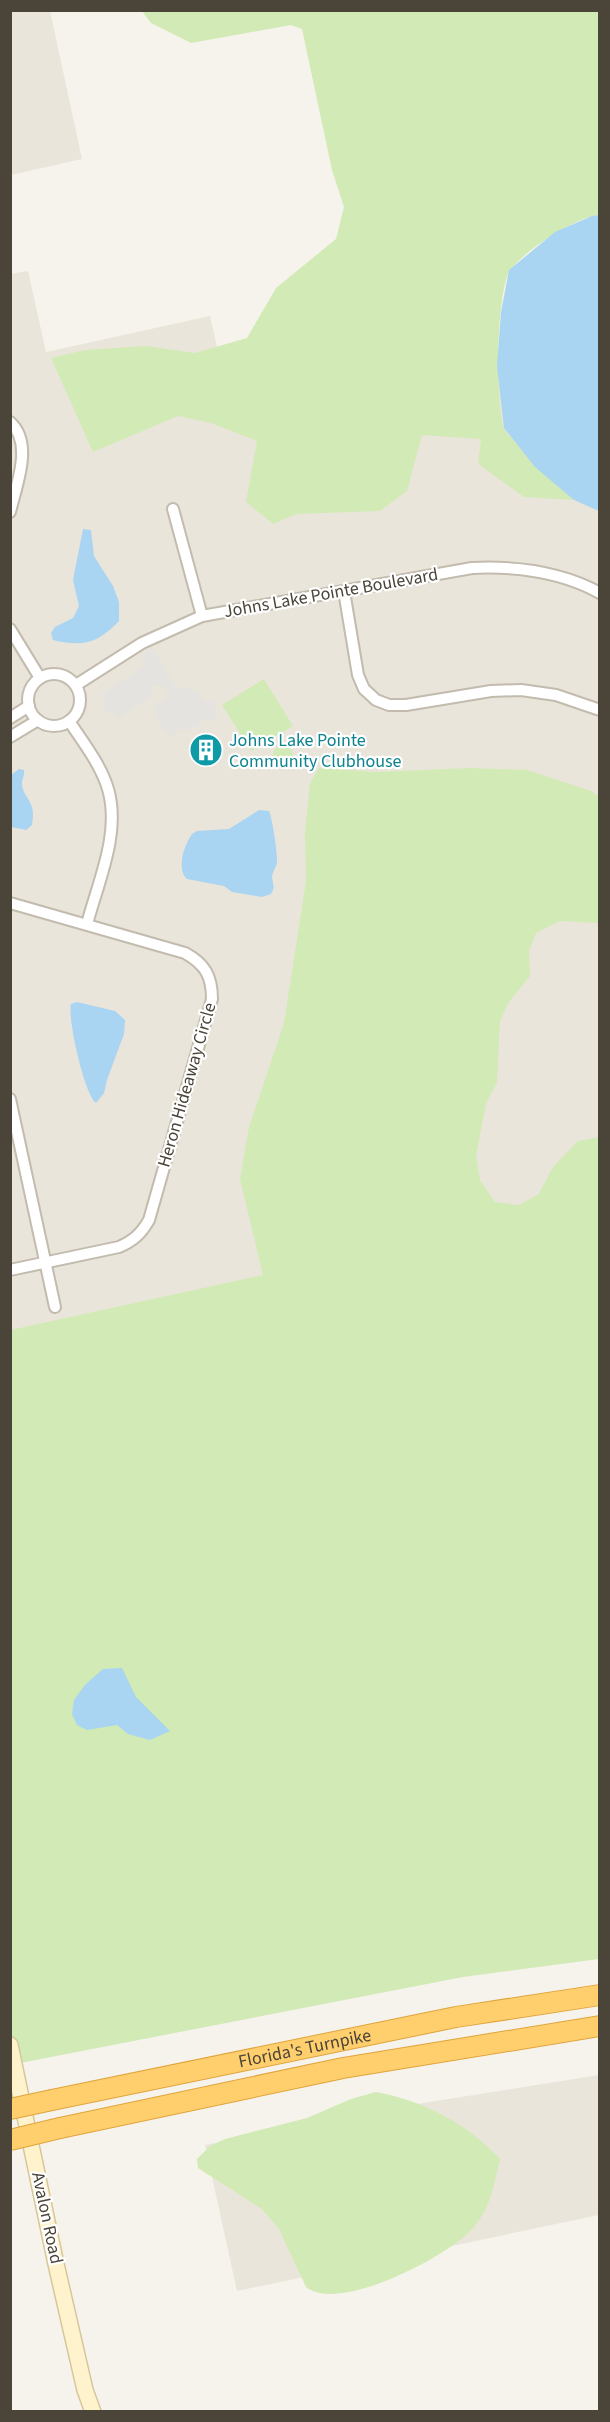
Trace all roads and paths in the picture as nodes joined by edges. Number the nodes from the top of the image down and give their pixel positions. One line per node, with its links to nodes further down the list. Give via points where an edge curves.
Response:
1 (10, 422): 3 (street, via 21,440 22,459)
2 (174, 509): 6 (street)
3 (10, 512)
4 (344, 591): 5 (street, Johns Lake Pointe Boulevard, via 472,568 507,567 550,573); 6 (street, Johns Lake Pointe Boulevard); 11 (street, via 358,675 364,689 376,700 406,705 521,690 556,695)
5 (600, 593)
6 (202, 616): 9 (street, Johns Lake Pointe Boulevard, via 142,643)
7 (10, 629): 8 (street)
8 (40, 678): 9 (street, via 57,674); 10 (street, via 32,686)
9 (76, 685): 14 (street, via 80,704)
10 (29, 706): 12 (street); 13 (street)
11 (600, 710)
12 (10, 718)
13 (38, 720): 14 (street, via 58,726); 15 (street)
14 (69, 721): 17 (street, via 101,771 112,807 108,848)
15 (10, 737)
16 (10, 903): 17 (street, Heron Hideaway Circle)
17 (87, 924): 19 (street, Heron Hideaway Circle, via 185,952 209,973 212,999 149,1220 141,1233 119,1247)
18 (10, 1099): 19 (street)
19 (46, 1262): 20 (street, Heron Hideaway Circle); 21 (street)
20 (10, 1270)
21 (55, 1307)
22 (600, 1995): 25 (highway, Florida's Turnpike, bridge, via 362,2035)
23 (600, 2026): 26 (highway, Florida's Turnpike, bridge, via 343,2068)
24 (10, 2045): 27 (main road, Avalon Road)
25 (10, 2109)
26 (10, 2140)
27 (85, 2390): 28 (main road, Avalon Road); 29 (main road, Avalon Road)
28 (88, 2412)
29 (93, 2412)

